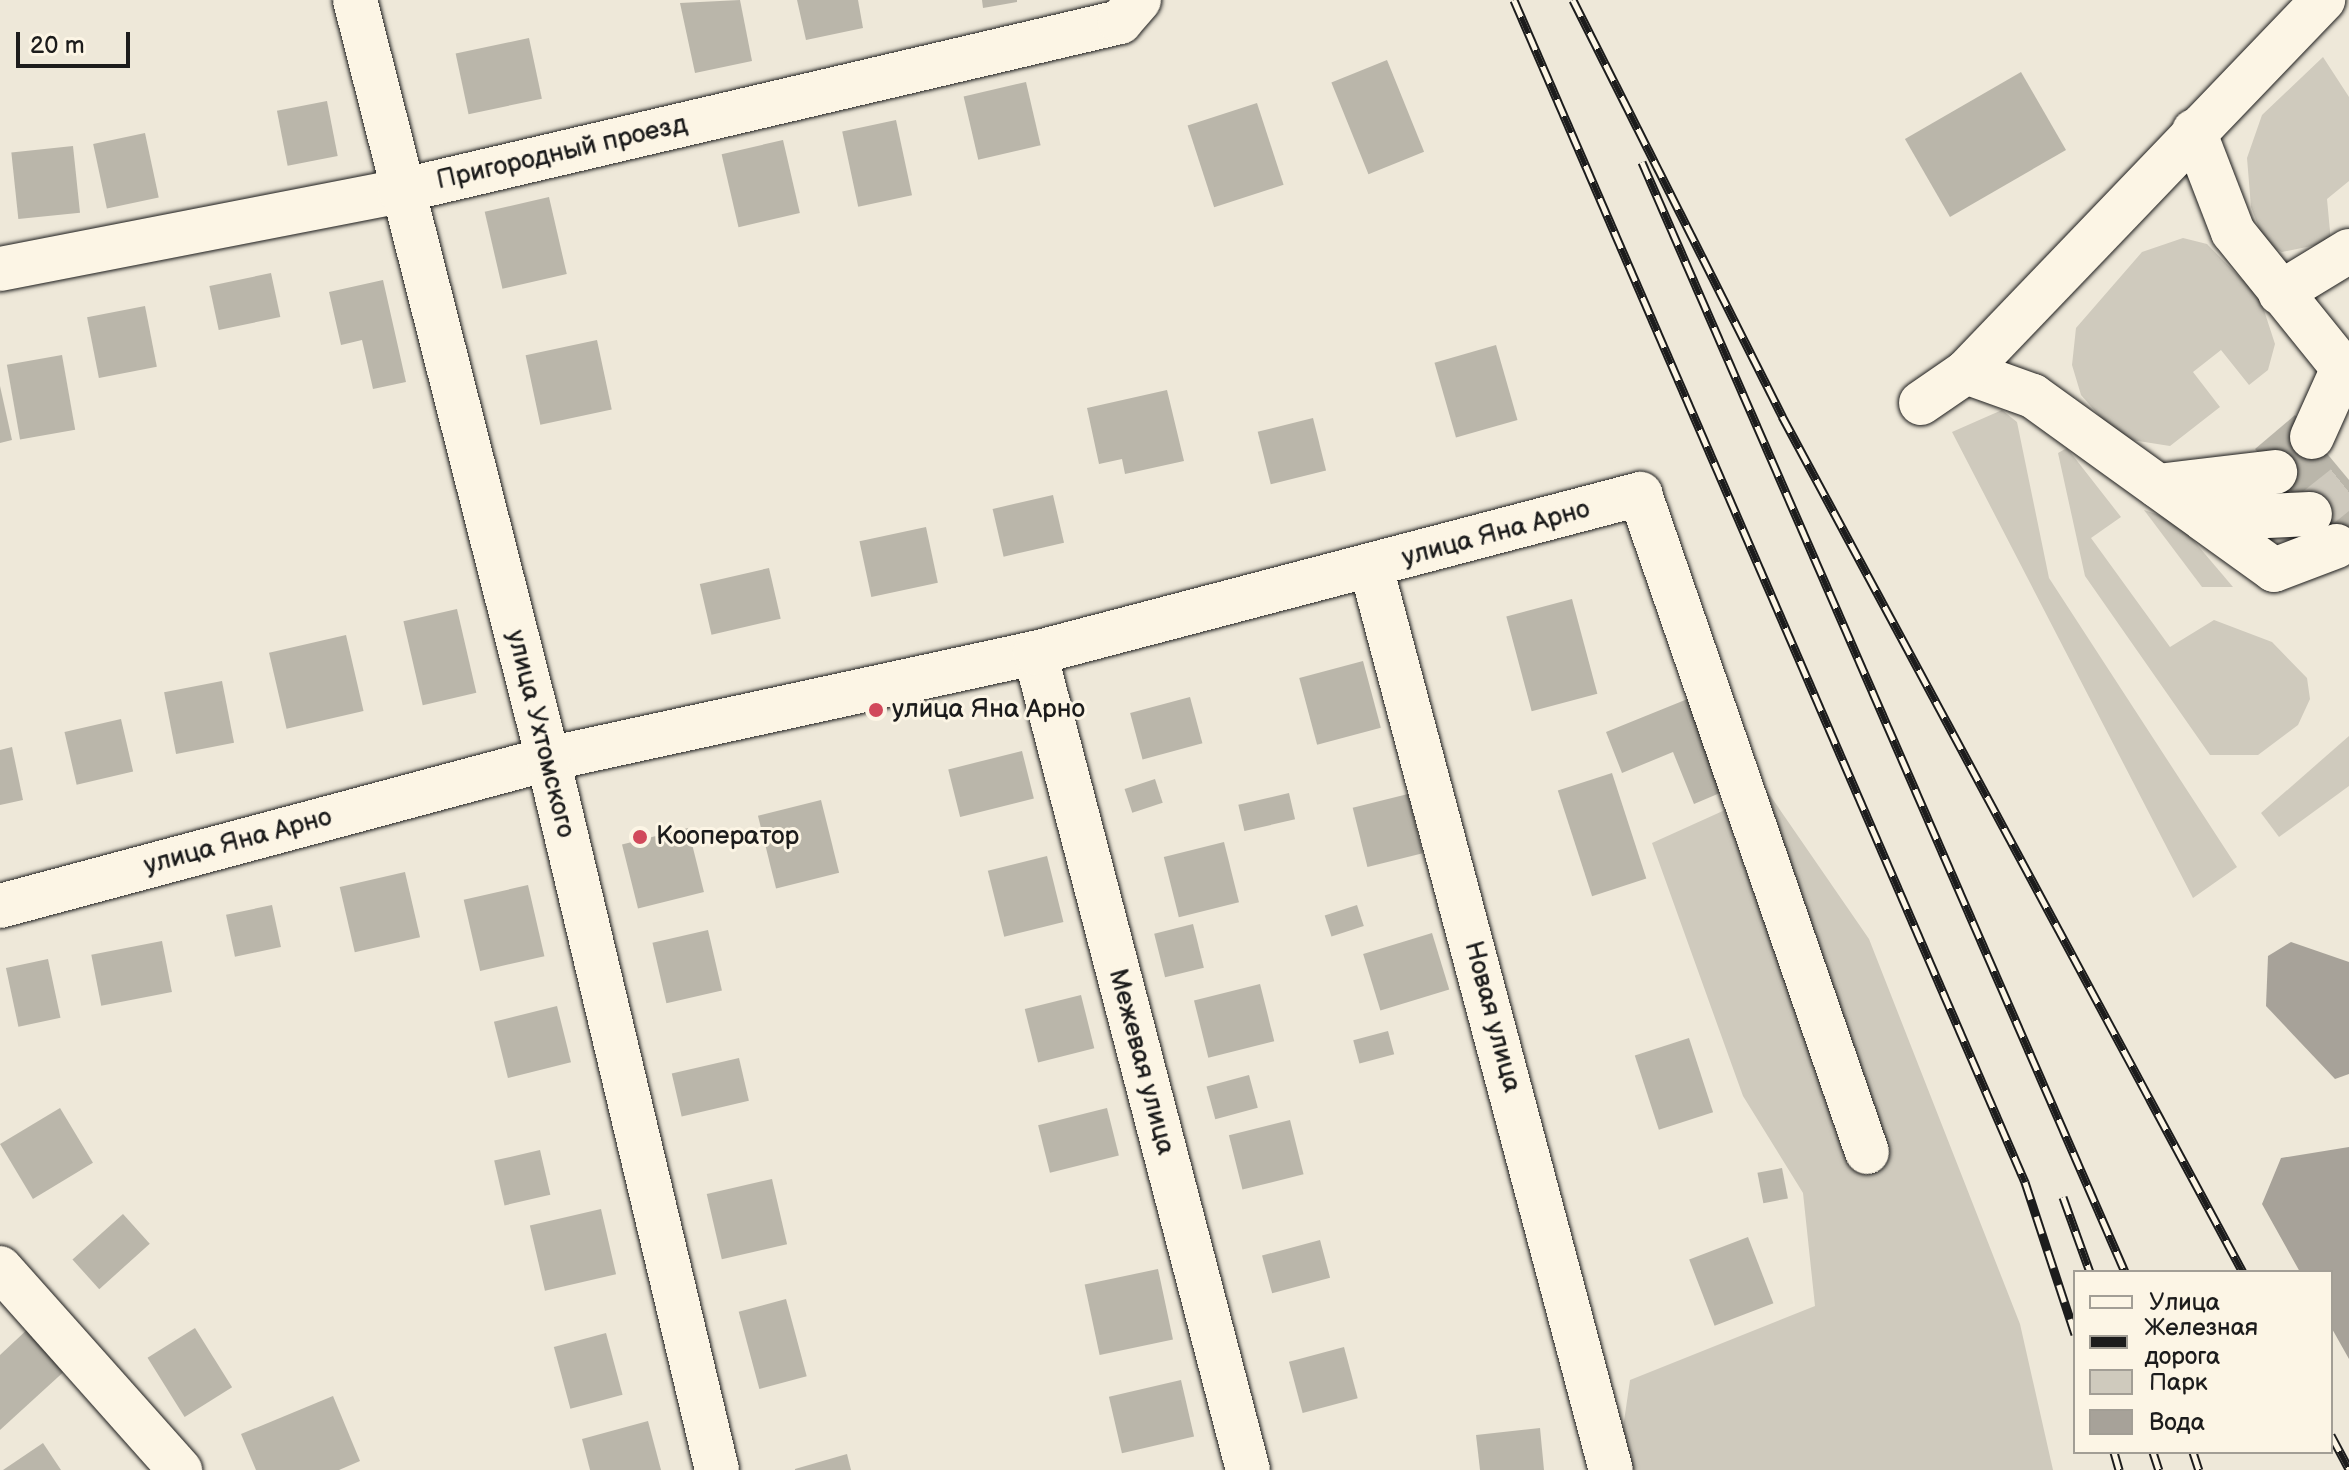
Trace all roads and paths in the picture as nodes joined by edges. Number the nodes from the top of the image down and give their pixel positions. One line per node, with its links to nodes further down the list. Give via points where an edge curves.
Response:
1 (355, 0): 5 (street, улица Ухтомского)
2 (2321, 1): 4 (street)
3 (1129, 11): 5 (street, Пригородный проезд)
4 (2194, 131): 8 (street, via 2233,232); 9 (street)
5 (400, 191): 7 (street, Пригородный проезд); 18 (street, улица Ухтомского)
6 (2349, 251): 8 (street)
7 (0, 269)
8 (2280, 293): 10 (street)
9 (1966, 372): 11 (street); 14 (street, via 2033,396)
10 (2346, 372): 12 (street)
11 (1921, 403)
12 (2312, 437)
13 (2275, 472): 14 (street)
14 (2158, 486): 15 (street, via 2274,570)
15 (2324, 530)
16 (1371, 567): 17 (street, улица Яна Арно); 20 (street, улица Яна Арно, via 1640,494); 22 (street, Новая улица)
17 (1035, 653): 18 (street, улица Яна Арно); 25 (street, Межевая улица)
18 (548, 759): 19 (street, улица Яна Арно); 24 (street, улица Ухтомского)
19 (0, 906)
20 (1867, 1152)
21 (0, 1268): 23 (street)
22 (1612, 1468)
23 (180, 1470)
24 (717, 1470)
25 (1248, 1470)

